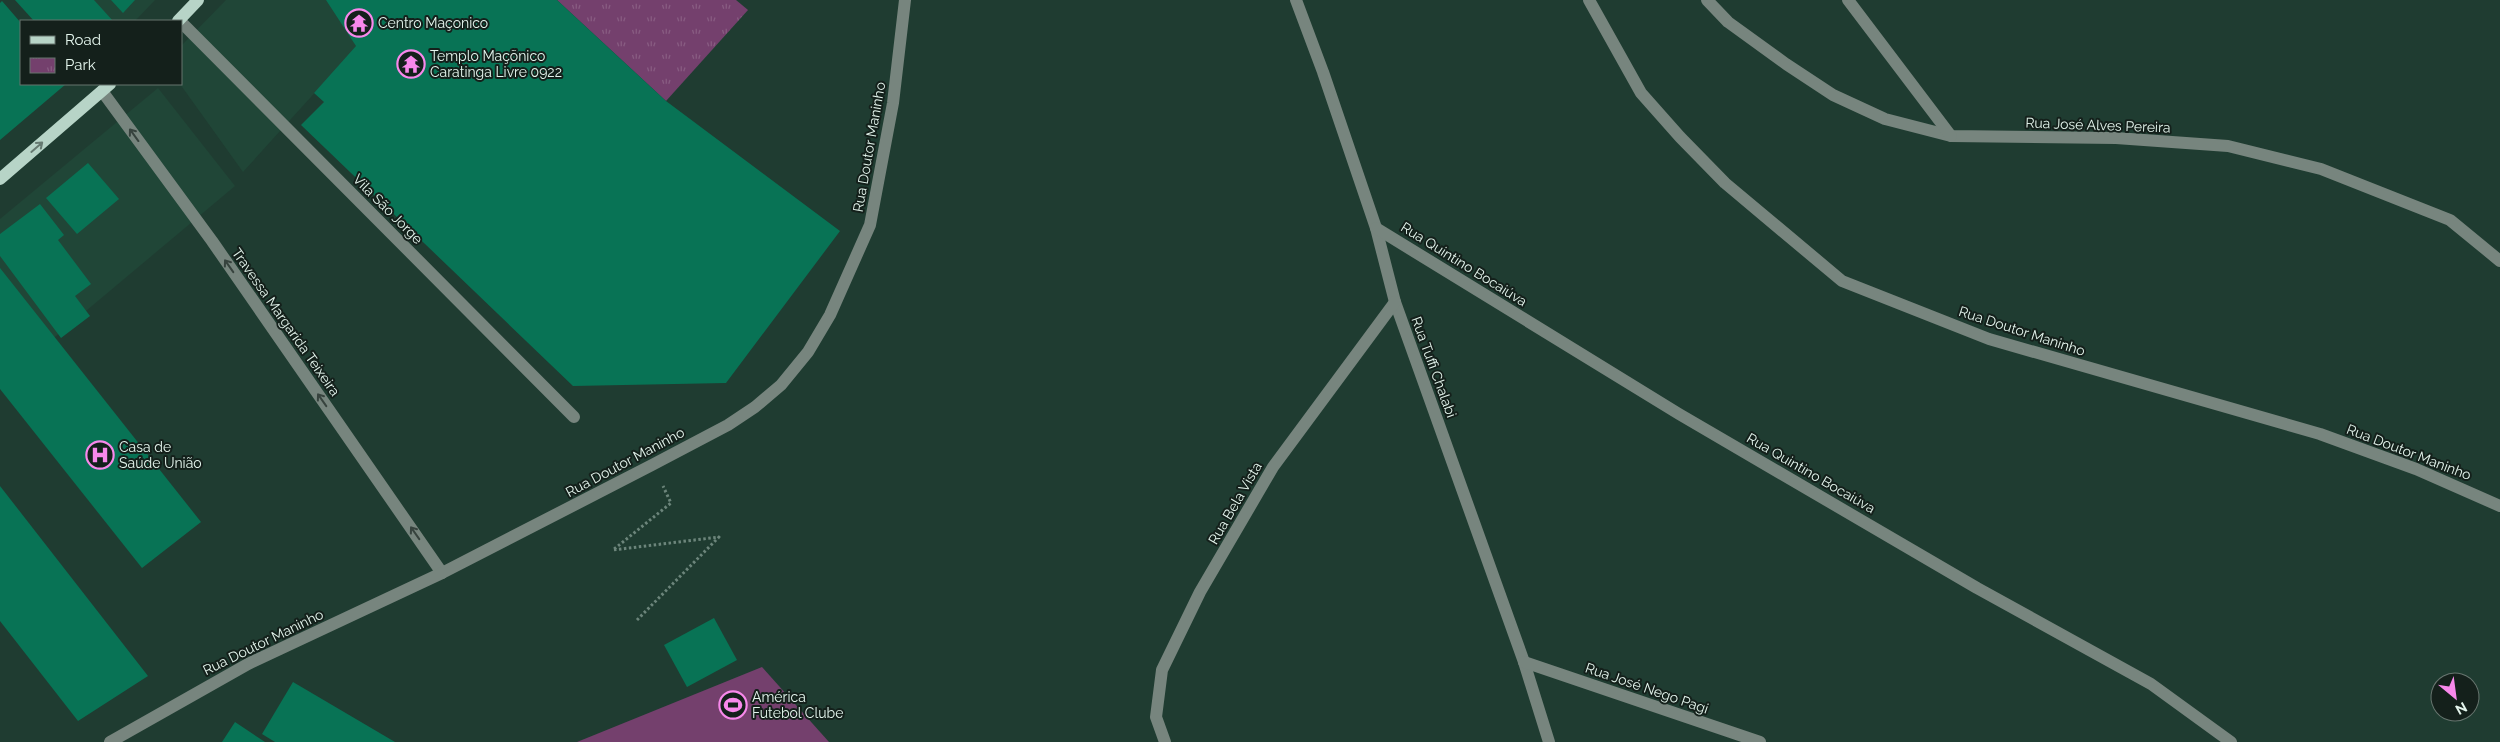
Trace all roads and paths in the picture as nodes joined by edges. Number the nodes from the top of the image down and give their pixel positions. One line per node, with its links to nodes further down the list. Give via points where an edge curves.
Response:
1 (198, 0): 7 (main road)
2 (904, 0): 16 (street, Rua Doutor Maninho, via 893,103 870,225 830,315 808,352 781,385 755,407)
3 (1296, 0): 12 (street, Rua Tuffi Chalabi)
4 (1589, 0): 17 (street, Rua Doutor Maninho, via 1641,93 1680,137 1725,183 1842,281 1989,339 2320,434 2416,469)
5 (1707, 0): 10 (street, Rua José Alves Pereira, via 1728,22 1833,94 1885,118)
6 (1848, 0): 10 (street)
7 (181, 20)
8 (182, 23): 15 (street, Vila São Jorge)
9 (106, 87): 11 (main road, one-way to 9); 18 (street, Travessa Margarida Teixeira, one-way to 9)
10 (1951, 136): 13 (street, Rua José Alves Pereira, via 2116,138 2228,146 2321,169 2450,220)
11 (0, 179)
12 (1376, 228): 14 (street, Rua Tuffi Chalabi); 25 (street, Rua Quintino Bocaiúva, via 1679,414 1977,588 2151,684)
13 (2500, 261)
14 (1395, 302): 20 (street, Rua Tuffi Chalabi); 22 (street, Rua Bela Vista, via 1273,467 1200,592 1162,670 1156,716)
15 (574, 418)
16 (652, 465): 18 (street, Rua Doutor Maninho); 19 (path, via 671,503 614,550 719,537)
17 (2500, 506)
18 (442, 573): 21 (street, Rua Doutor Maninho, via 248,664)
19 (637, 620)
20 (1524, 662): 23 (street, Rua Tuffi Chalabi); 24 (street, Rua José Nego Pagi)
21 (110, 742)
22 (1165, 742)
23 (1549, 742)
24 (1760, 742)
25 (2231, 742)

